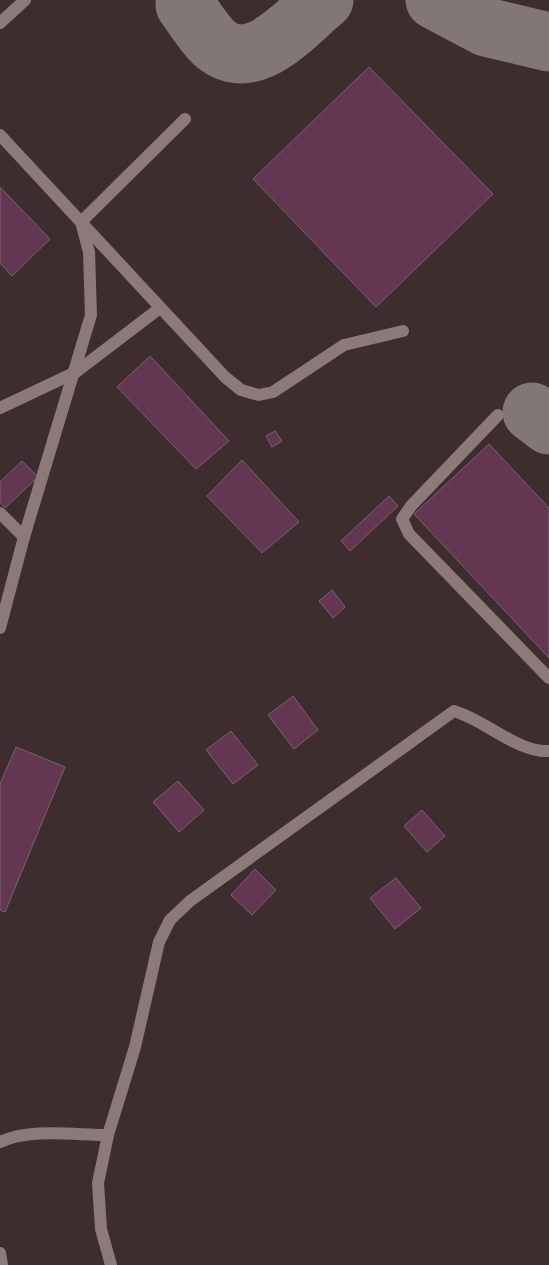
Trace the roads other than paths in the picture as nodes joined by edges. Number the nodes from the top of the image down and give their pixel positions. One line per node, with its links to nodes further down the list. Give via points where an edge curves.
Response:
1 (26, 0): 2 (lane)
2 (0, 23)
3 (184, 119): 5 (lane)
4 (0, 135): 5 (lane)
5 (81, 222): 6 (lane); 8 (lane, via 89,252 91,316)
6 (160, 308): 7 (lane, via 225,377 242,390 259,395 273,392 344,345); 8 (lane)
7 (403, 331)
8 (76, 372): 9 (lane); 12 (lane)
9 (0, 408)
10 (498, 415): 14 (lane, via 402,519 409,534)
11 (0, 513): 12 (lane)
12 (24, 537): 13 (lane)
13 (0, 628)
14 (549, 678)
15 (549, 751): 16 (lane, via 535,752 468,715 454,711 190,902 170,920 158,942 135,1048)
16 (108, 1135): 17 (lane, via 39,1134); 20 (lane, via 98,1183 101,1228)
17 (0, 1142)
18 (0, 1252): 19 (lane)
19 (2, 1265)
20 (111, 1265)

